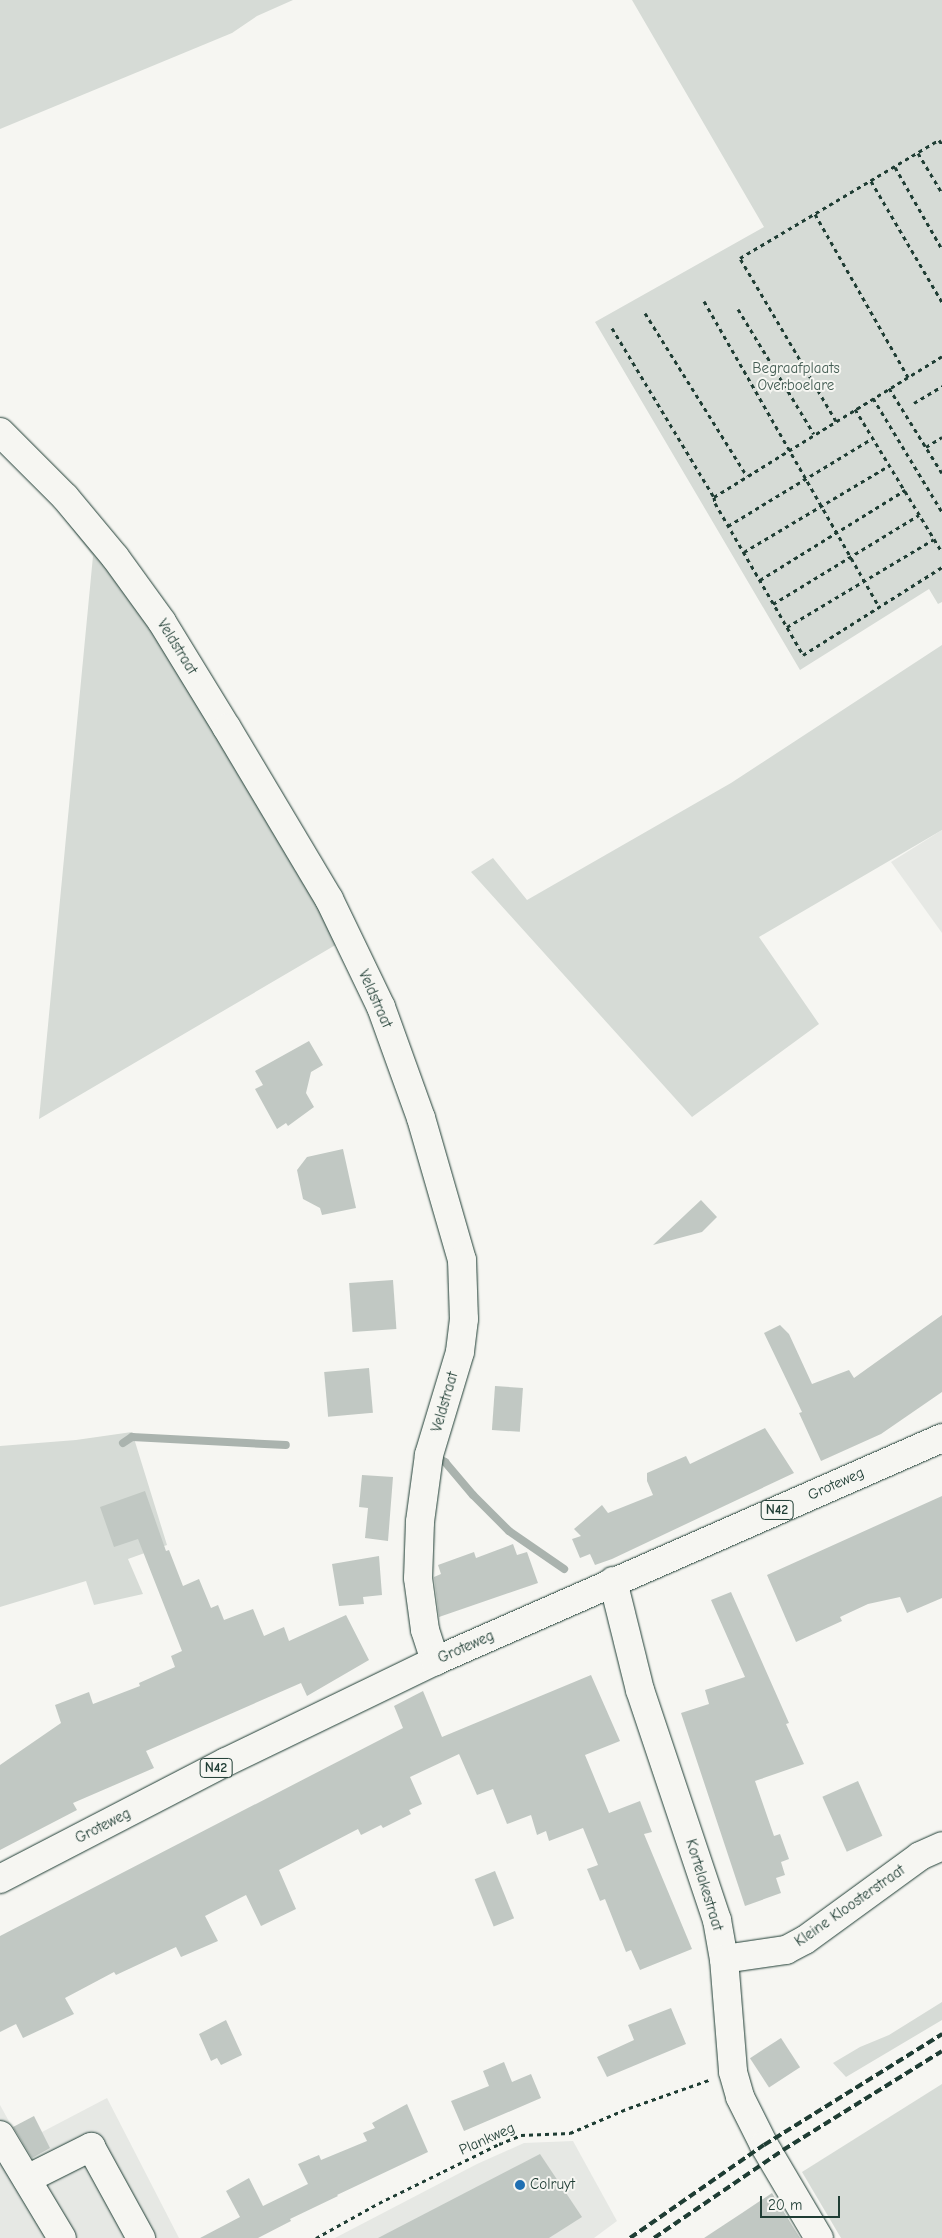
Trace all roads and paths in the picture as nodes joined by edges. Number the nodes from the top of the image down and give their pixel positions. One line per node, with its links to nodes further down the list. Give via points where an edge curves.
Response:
1 (942, 144): 2 (path, via 940,140)
2 (918, 153): 3 (path); 5 (path)
3 (895, 167): 4 (path); 7 (path)
4 (871, 180): 6 (path); 9 (path)
5 (942, 193)
6 (815, 214): 14 (path); 20 (path, via 740,258)
7 (942, 249)
8 (704, 301): 26 (path)
9 (942, 302)
10 (738, 308): 22 (path)
11 (645, 313): 29 (path)
12 (612, 328): 32 (path)
13 (942, 356): 14 (path)
14 (908, 377): 16 (path)
15 (942, 386): 18 (path)
16 (889, 388): 17 (path); 25 (path)
17 (874, 398): 19 (path); 34 (path)
18 (914, 403)
19 (855, 409): 20 (path); 24 (path)
20 (836, 421): 22 (path)
21 (0, 432): 50 (street, Veldstraat, via 65,496 162,622 329,899 381,1007 421,1118 462,1260 464,1319 460,1352 429,1455 420,1522 418,1578 425,1630)
22 (814, 434): 26 (path)
23 (942, 437): 25 (path)
24 (873, 438): 27 (path); 30 (path)
25 (926, 447): 28 (path)
26 (789, 450): 29 (path); 30 (path)
27 (890, 466): 31 (path); 33 (path)
28 (942, 472)
29 (747, 476): 32 (path)
30 (806, 479): 33 (path); 36 (path)
31 (904, 490): 35 (path); 37 (path)
32 (714, 497): 36 (path)
33 (821, 506): 37 (path); 39 (path)
34 (942, 512)
35 (919, 515): 38 (path); 41 (path)
36 (728, 526): 39 (path)
37 (836, 533): 41 (path); 43 (path)
38 (934, 539): 40 (path); 44 (path)
39 (744, 552): 43 (path)
40 (942, 552)
41 (850, 556): 44 (path); 45 (path)
42 (942, 566): 46 (path)
43 (760, 580): 45 (path)
44 (864, 581): 46 (path); 47 (path)
45 (774, 604): 47 (path)
46 (879, 606): 47 (path, via 803,655)
47 (787, 627)
48 (942, 1438): 49 (street, Groteweg / N42)
49 (612, 1581): 50 (street, Groteweg / N42); 53 (street, Kortelakestraat, via 640,1690 717,1920)
50 (435, 1661): 52 (street, Groteweg / N42, via 226,1762)
51 (942, 1846): 53 (street, Kleine Kloosterstraat, via 920,1856 805,1940 786,1950)
52 (0, 1879)
53 (724, 1958): 54 (street, Kortelakestraat)
54 (733, 2072): 59 (path, Plankweg, via 629,2108 570,2133 521,2135 379,2203); 60 (street, Kortelakestraat, via 751,2121)
55 (0, 2135): 56 (street)
56 (27, 2178): 57 (street); 58 (street, via 91,2147)
57 (62, 2238)
58 (141, 2238)
59 (316, 2238)
60 (819, 2238)

